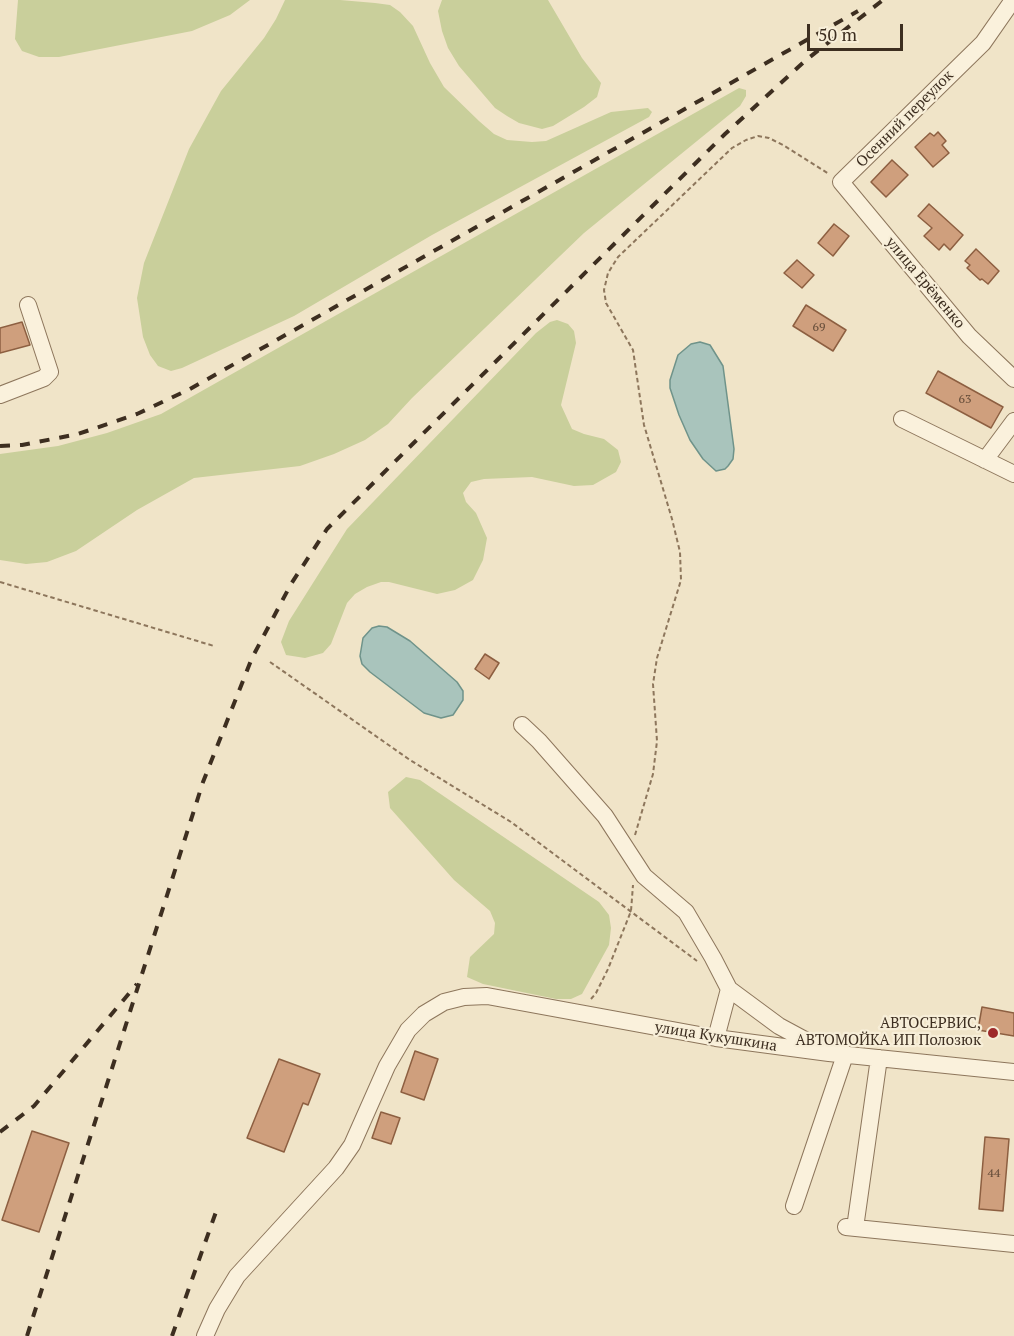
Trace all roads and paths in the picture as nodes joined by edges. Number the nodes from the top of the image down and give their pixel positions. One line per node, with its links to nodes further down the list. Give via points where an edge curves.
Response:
1 (1013, 0): 2 (street, Осенний переулок, via 983,43)
2 (842, 182): 4 (street, улица Ерёменко, via 969,336); 14 (path, via 769,138 746,140 732,148 618,257 608,273 606,303 633,350 644,425 680,552 681,580 653,684 657,741 653,774)
3 (28, 305): 5 (street, via 50,372)
4 (1014, 379)
5 (0, 395)
6 (902, 419): 8 (street)
7 (1014, 422): 8 (street)
8 (985, 460): 9 (street)
9 (1014, 474)
10 (0, 582): 11 (path)
11 (214, 646)
12 (270, 662): 16 (path, via 410,760 511,822)
13 (522, 725): 18 (street, via 605,816 644,876 686,912)
14 (635, 835)
15 (633, 882): 16 (path)
16 (631, 911): 17 (path); 19 (path, via 596,993)
17 (700, 963)
18 (729, 989): 20 (street); 21 (street, via 779,1026)
19 (576, 1014): 20 (street, улица Кукушкина); 26 (street, улица Кукушкина, via 487,996 444,1002 424,1014 408,1030 387,1065 352,1145 336,1168 237,1276)
20 (716, 1038): 21 (street, улица Кукушкина)
21 (837, 1054): 22 (street, улица Кукушкина); 24 (street)
22 (879, 1058): 23 (street, улица Кукушкина); 25 (street, via 850,1228)
23 (1014, 1072)
24 (794, 1206)
25 (1014, 1244)
26 (205, 1336)

